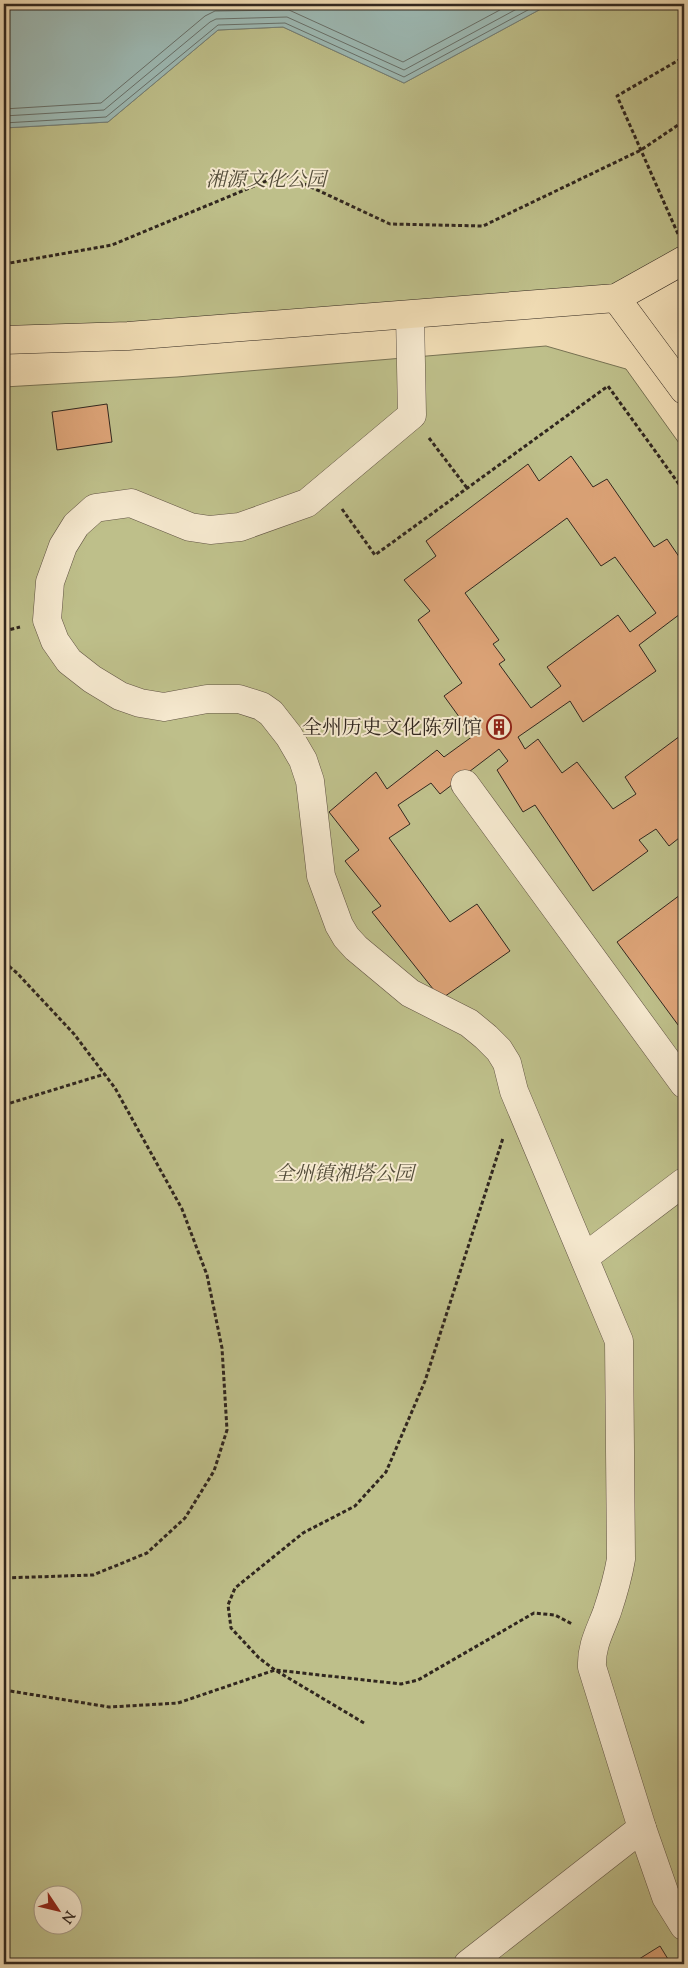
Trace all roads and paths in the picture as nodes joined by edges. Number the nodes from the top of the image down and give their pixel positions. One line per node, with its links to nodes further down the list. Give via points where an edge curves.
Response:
1 (684, 57): 3 (path, via 617,96)
2 (684, 121): 3 (path)
3 (641, 150): 4 (path); 5 (path, via 483,226 390,224 283,174 112,245)
4 (682, 249): 6 (main road)
5 (4, 264)
6 (616, 298): 7 (main road); 9 (main road)
7 (410, 314): 8 (main road, via 128,336); 10 (lane)
8 (4, 340)
9 (684, 390)
10 (412, 415): 11 (lane); 12 (path)
11 (326, 487): 12 (path, via 375,555); 18 (lane, via 307,503 240,527 223,529 190,527 131,503 95,508 76,524 63,546 50,582 47,620 55,641 69,661 120,696 164,707 207,699 239,699 271,713 303,760 310,781 321,876 339,925 356,948 410,992 469,1023 486,1037 507,1063)
12 (467, 488): 13 (path, via 608,386)
13 (684, 491)
14 (465, 784): 17 (lane)
15 (4, 962): 16 (path, via 74,1034)
16 (105, 1074): 19 (path); 22 (path, via 182,1209 207,1275 222,1348 227,1430 214,1471 185,1518 147,1553 93,1575)
17 (684, 1084)
18 (516, 1097): 21 (lane); 24 (path, via 426,1381 386,1472 356,1506 303,1532 235,1588 228,1605 231,1628)
19 (4, 1105)
20 (684, 1182): 21 (lane)
21 (585, 1257): 23 (lane, via 619,1341 621,1559 606,1613)
22 (4, 1578)
23 (595, 1637): 24 (path, via 555,1615 534,1613 418,1680 394,1684); 27 (lane, via 592,1667)
24 (275, 1670): 25 (path, via 178,1703 109,1707); 26 (path)
25 (4, 1690)
26 (364, 1723)
27 (642, 1828): 28 (lane, via 666,1897); 29 (lane)
28 (684, 1926)
29 (468, 1964)

